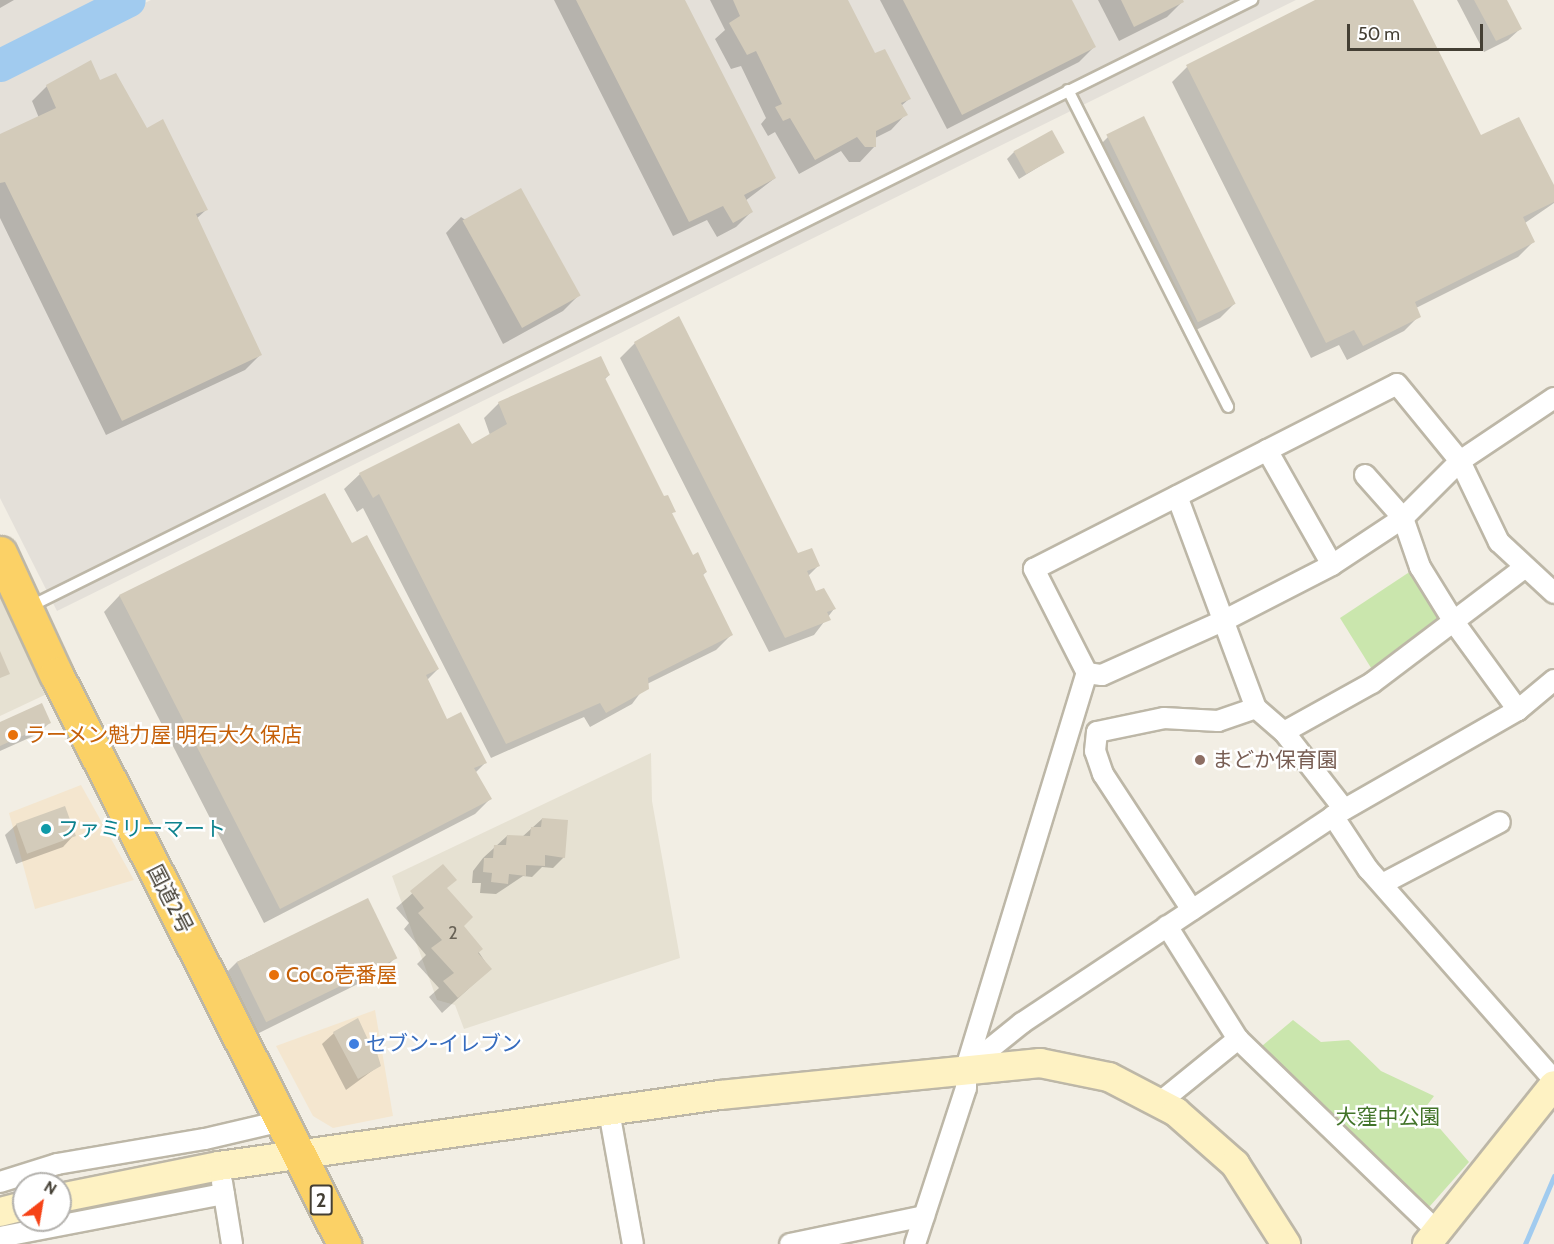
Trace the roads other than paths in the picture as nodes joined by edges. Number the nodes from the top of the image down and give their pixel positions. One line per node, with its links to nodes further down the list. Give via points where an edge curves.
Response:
1 (1252, 0): 2 (lane)
2 (1068, 90): 4 (lane); 14 (lane)
3 (1554, 398): 6 (street)
4 (1228, 407)
5 (1268, 450): 6 (street, via 1397,384); 8 (street); 11 (street)
6 (1460, 461): 9 (street); 12 (street, via 1498,542)
7 (1365, 475): 9 (street)
8 (1177, 496): 15 (street); 17 (street, via 1034,569)
9 (1403, 518): 11 (street); 16 (street, via 1420,567)
10 (0, 553): 14 (highway, 国道2号 / 2)
11 (1332, 565): 15 (street)
12 (1524, 568): 13 (street); 16 (street)
13 (1554, 593)
14 (27, 608): 35 (highway, 国道2号 / 2, via 56,674)
15 (1223, 621): 17 (street, via 1102,675); 19 (street)
16 (1454, 622): 20 (street); 21 (street, via 1372,683)
17 (1087, 673): 22 (street)
18 (1554, 680): 20 (street)
19 (1256, 708): 21 (street); 23 (street, via 1218,721 1164,718 1097,732)
20 (1518, 710): 24 (street)
21 (1284, 732): 24 (street)
22 (1067, 740): 23 (street); 30 (street)
23 (1095, 750): 27 (street, via 1104,774)
24 (1339, 812): 26 (street); 27 (street)
25 (1500, 822): 26 (street)
26 (1382, 884): 31 (street)
27 (1192, 910): 28 (street)
28 (1167, 926): 29 (street); 30 (street, via 1022,1023)
29 (1238, 1038): 33 (street); 43 (street)
30 (966, 1068): 33 (street, via 1040,1063 1109,1077); 34 (street); 41 (street, via 966,1088)
31 (1554, 1080)
32 (1554, 1085): 43 (street)
33 (1159, 1103): 44 (street, via 1176,1112 1235,1164)
34 (609, 1111): 36 (street); 47 (street)
35 (282, 1121): 36 (highway, 国道2号 / 2); 38 (street, via 205,1139 57,1164)
36 (299, 1156): 37 (street); 46 (highway, 国道2号 / 2)
37 (219, 1166): 39 (street); 40 (street)
38 (0, 1182)
39 (224, 1194): 42 (street); 45 (street)
40 (72, 1196)
41 (924, 1216): 48 (street); 49 (street)
42 (72, 1217)
43 (1432, 1238)
44 (1278, 1240)
45 (232, 1244)
46 (344, 1244)
47 (633, 1244)
48 (790, 1244)
49 (915, 1244)

